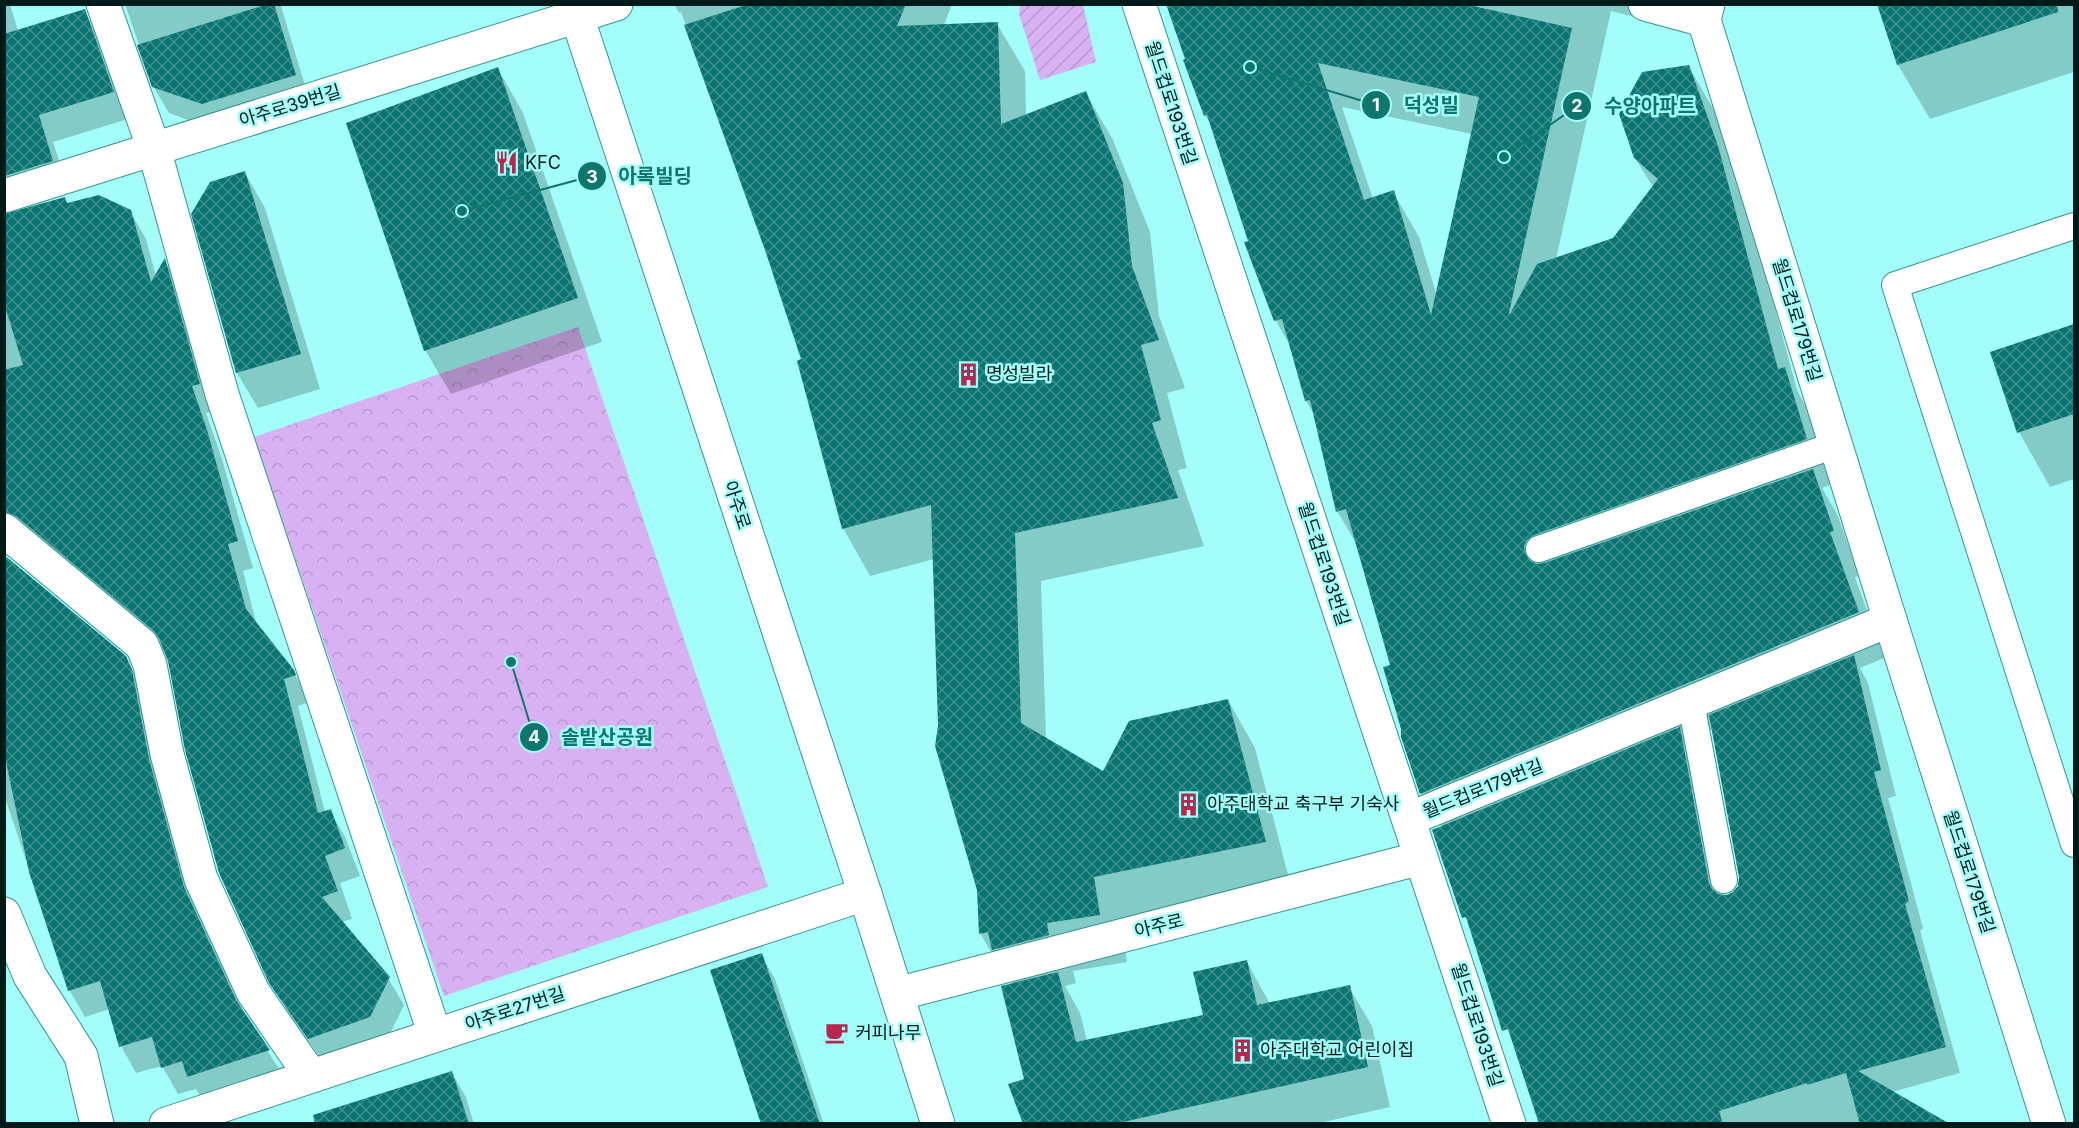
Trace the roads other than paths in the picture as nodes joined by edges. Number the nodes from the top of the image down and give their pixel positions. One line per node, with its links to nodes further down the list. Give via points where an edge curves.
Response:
1 (103, 4): 7 (street)
2 (616, 4): 5 (street)
3 (1139, 4): 15 (street, 월드컵로193번길)
4 (1645, 4): 6 (street, 월드컵로179번길)
5 (575, 10): 7 (street, 아주로39번길); 19 (street, 아주로)
6 (1706, 12): 10 (street, 월드컵로179번길)
7 (154, 149): 8 (street, 아주로39번길); 22 (street, via 222,394)
8 (4, 196)
9 (2074, 226): 16 (lane, via 1895,285)
10 (1835, 445): 12 (lane); 13 (street, 월드컵로179번길)
11 (4, 530): 23 (street, via 142,645 201,879 253,992)
12 (1539, 549)
13 (1890, 620): 14 (street, 월드컵로179번길); 28 (street, 월드컵로179번길)
14 (1691, 703): 15 (street, 월드컵로179번길); 18 (lane)
15 (1409, 819): 17 (street, 월드컵로193번길)
16 (2074, 844)
17 (1421, 858): 21 (street, 아주로); 27 (street, 월드컵로193번길)
18 (1724, 880)
19 (865, 894): 21 (street, 아주로); 22 (street, 아주로27번길)
20 (4, 914): 24 (street, via 30,976 81,1056)
21 (897, 994): 26 (street, 아주로)
22 (435, 1035): 23 (street, 아주로27번길)
23 (311, 1076): 25 (street, 아주로27번길)
24 (97, 1124)
25 (166, 1124)
26 (938, 1124)
27 (1509, 1124)
28 (2049, 1124)

